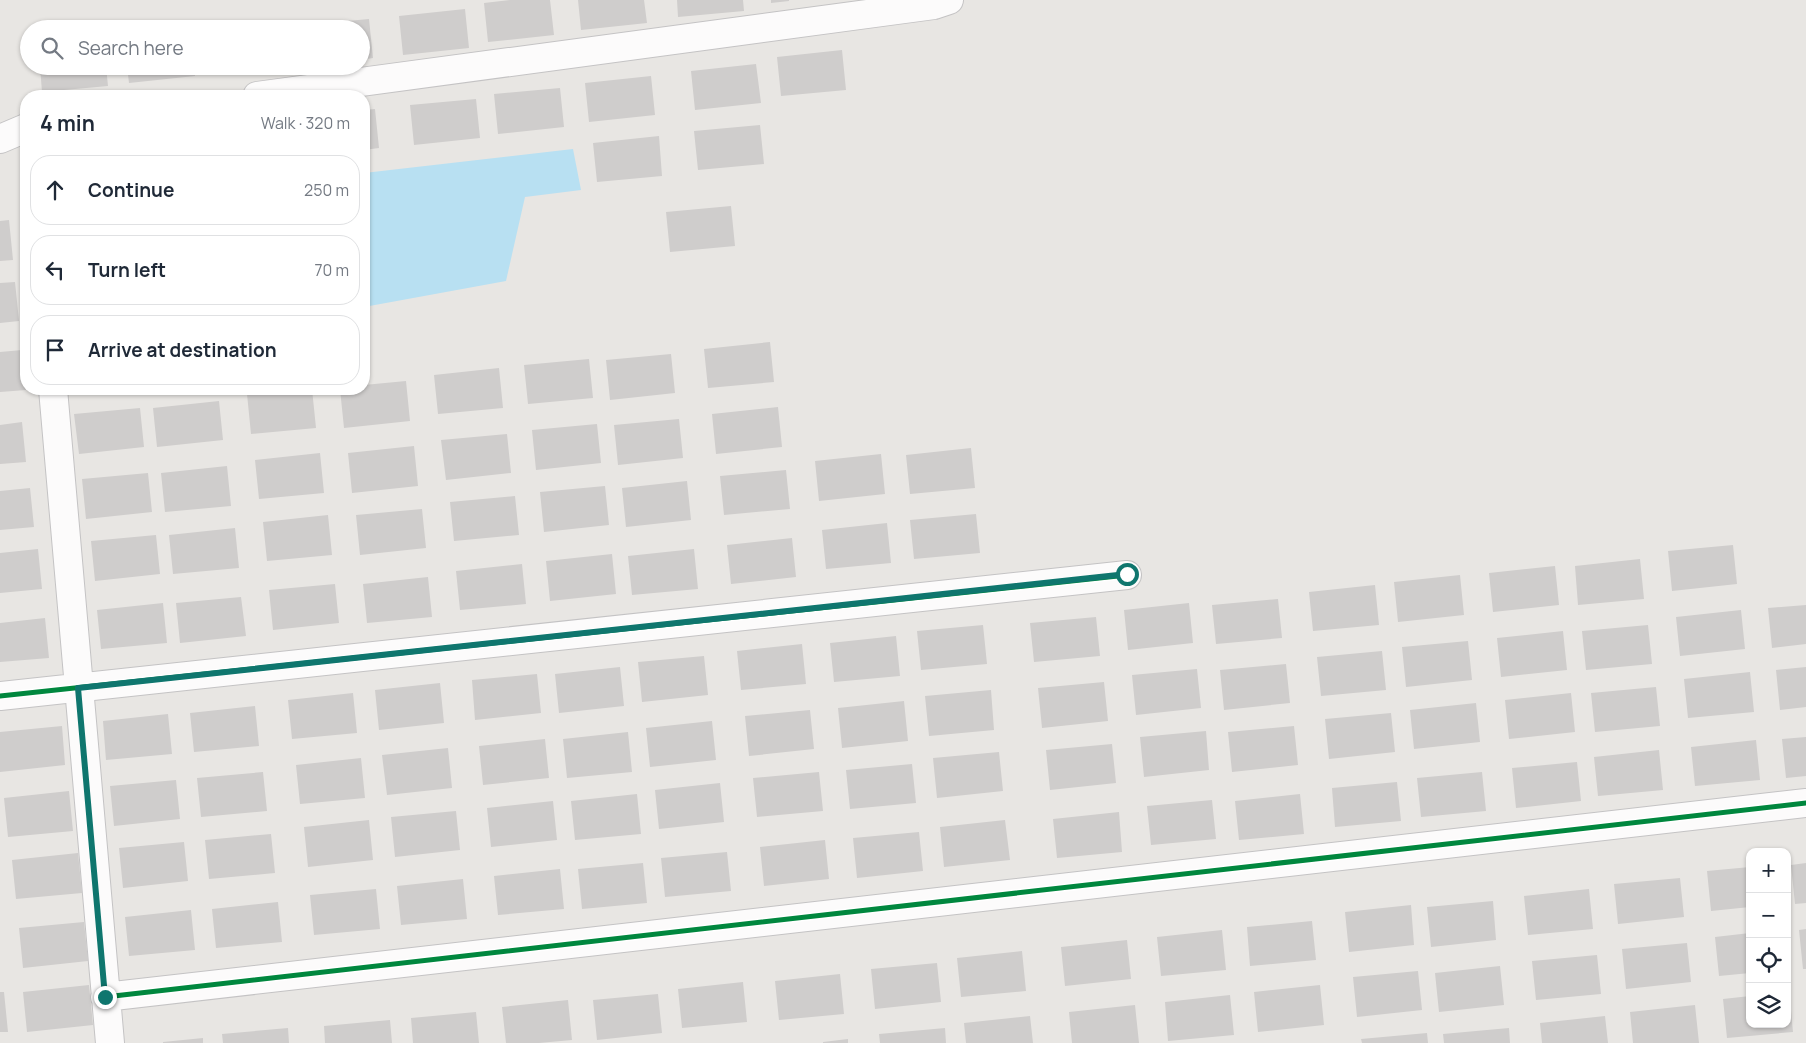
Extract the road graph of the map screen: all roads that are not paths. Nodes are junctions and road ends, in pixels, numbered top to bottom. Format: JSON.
{"nodes":[{"id":1,"x":950,"y":0,"type":"edge"},
{"id":2,"x":302,"y":90,"type":"edge"},
{"id":3,"x":20,"y":131,"type":"edge"},
{"id":4,"x":0,"y":139,"type":"edge"},
{"id":5,"x":54,"y":395,"type":"edge"},
{"id":6,"x":1127,"y":574,"type":"dead end"},
{"id":7,"x":78,"y":688,"type":"junction"},
{"id":8,"x":0,"y":696,"type":"edge"},
{"id":9,"x":1806,"y":803,"type":"edge"},
{"id":10,"x":105,"y":997,"type":"junction"},
{"id":11,"x":110,"y":1043,"type":"edge"}],
"edges":[{"from":1,"to":2,"type":"street"},
{"from":3,"to":4,"type":"street"},
{"from":5,"to":7,"type":"street"},
{"from":6,"to":7,"type":"street"},
{"from":7,"to":8,"type":"street"},
{"from":7,"to":10,"type":"street"},
{"from":9,"to":10,"type":"street"},
{"from":10,"to":11,"type":"street"}]}
